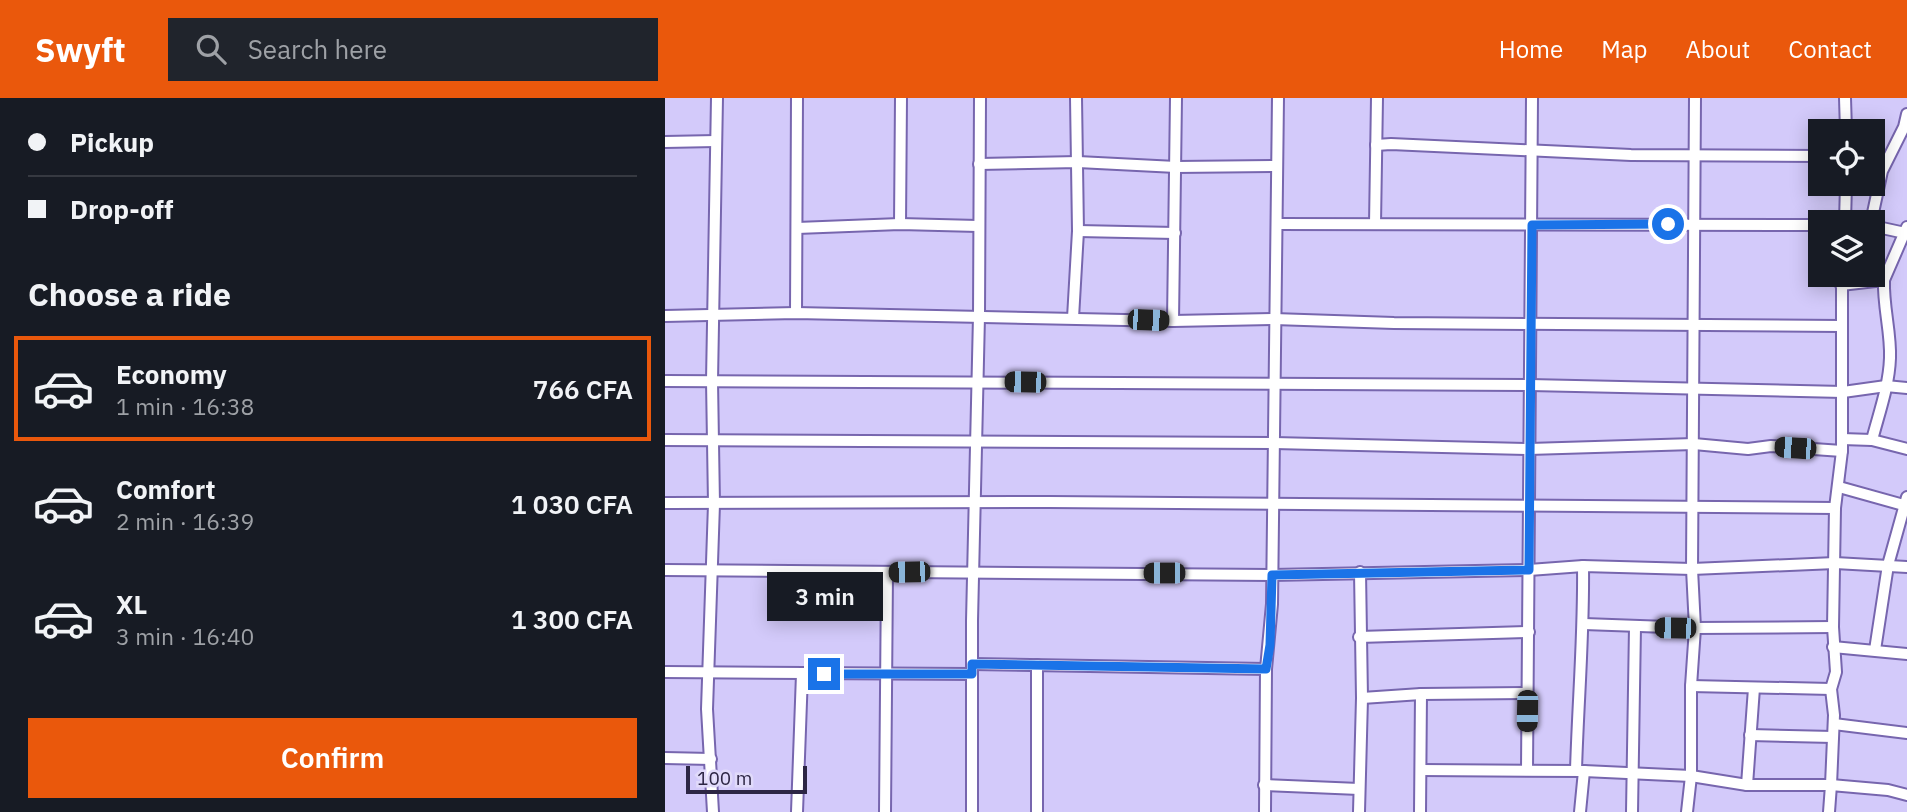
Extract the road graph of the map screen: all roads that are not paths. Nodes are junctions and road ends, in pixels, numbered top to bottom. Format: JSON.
{"nodes":[{"id":1,"x":717,"y":98,"type":"edge"},
{"id":2,"x":797,"y":98,"type":"edge"},
{"id":3,"x":901,"y":98,"type":"edge"},
{"id":4,"x":980,"y":98,"type":"edge"},
{"id":5,"x":1076,"y":98,"type":"edge"},
{"id":6,"x":1176,"y":98,"type":"edge"},
{"id":7,"x":1278,"y":98,"type":"edge"},
{"id":8,"x":1377,"y":98,"type":"edge"},
{"id":9,"x":1532,"y":98,"type":"edge"},
{"id":10,"x":1695,"y":98,"type":"edge"},
{"id":11,"x":1845,"y":98,"type":"edge"},
{"id":12,"x":1907,"y":114,"type":"edge"},
{"id":13,"x":1846,"y":119,"type":"edge"},
{"id":14,"x":716,"y":141,"type":"junction"},
{"id":15,"x":665,"y":142,"type":"edge"},
{"id":16,"x":1376,"y":145,"type":"junction"},
{"id":17,"x":1531,"y":151,"type":"junction"},
{"id":18,"x":1694,"y":155,"type":"junction"},
{"id":19,"x":1808,"y":156,"type":"edge"},
{"id":20,"x":1078,"y":162,"type":"junction"},
{"id":21,"x":979,"y":164,"type":"junction"},
{"id":22,"x":1277,"y":166,"type":"junction"},
{"id":23,"x":1176,"y":167,"type":"junction"},
{"id":24,"x":1875,"y":210,"type":"edge"},
{"id":25,"x":1695,"y":223,"type":"junction"},
{"id":26,"x":900,"y":224,"type":"junction"},
{"id":27,"x":1278,"y":224,"type":"junction"},
{"id":28,"x":1375,"y":224,"type":"junction"},
{"id":29,"x":1532,"y":225,"type":"junction"},
{"id":30,"x":1808,"y":225,"type":"edge"},
{"id":31,"x":978,"y":226,"type":"junction"},
{"id":32,"x":1885,"y":226,"type":"edge"},
{"id":33,"x":797,"y":228,"type":"junction"},
{"id":34,"x":1906,"y":230,"type":"edge"},
{"id":35,"x":1078,"y":231,"type":"junction"},
{"id":36,"x":1175,"y":233,"type":"junction"},
{"id":37,"x":1885,"y":278,"type":"edge"},
{"id":38,"x":1841,"y":287,"type":"edge"},
{"id":39,"x":1884,"y":287,"type":"edge"},
{"id":40,"x":796,"y":313,"type":"junction"},
{"id":41,"x":665,"y":316,"type":"edge"},
{"id":42,"x":714,"y":316,"type":"junction"},
{"id":43,"x":979,"y":316,"type":"junction"},
{"id":44,"x":1073,"y":318,"type":"junction"},
{"id":45,"x":1274,"y":320,"type":"junction"},
{"id":46,"x":1173,"y":321,"type":"junction"},
{"id":47,"x":1531,"y":324,"type":"junction"},
{"id":48,"x":1841,"y":326,"type":"junction"},
{"id":49,"x":1694,"y":327,"type":"junction"},
{"id":50,"x":665,"y":380,"type":"edge"},
{"id":51,"x":712,"y":381,"type":"junction"},
{"id":52,"x":977,"y":381,"type":"junction"},
{"id":53,"x":1275,"y":384,"type":"junction"},
{"id":54,"x":1530,"y":385,"type":"junction"},
{"id":55,"x":1886,"y":386,"type":"junction"},
{"id":56,"x":1907,"y":388,"type":"edge"},
{"id":57,"x":1694,"y":389,"type":"junction"},
{"id":58,"x":1843,"y":392,"type":"junction"},
{"id":59,"x":665,"y":440,"type":"edge"},
{"id":60,"x":712,"y":440,"type":"junction"},
{"id":61,"x":1872,"y":440,"type":"junction"},
{"id":62,"x":976,"y":442,"type":"junction"},
{"id":63,"x":1274,"y":443,"type":"junction"},
{"id":64,"x":1694,"y":444,"type":"junction"},
{"id":65,"x":1842,"y":445,"type":"junction"},
{"id":66,"x":1529,"y":449,"type":"junction"},
{"id":67,"x":1907,"y":449,"type":"edge"},
{"id":68,"x":1839,"y":487,"type":"junction"},
{"id":69,"x":976,"y":502,"type":"junction"},
{"id":70,"x":1906,"y":502,"type":"edge"},
{"id":71,"x":665,"y":503,"type":"edge"},
{"id":72,"x":714,"y":504,"type":"junction"},
{"id":73,"x":1273,"y":504,"type":"junction"},
{"id":74,"x":1528,"y":505,"type":"junction"},
{"id":75,"x":1692,"y":508,"type":"junction"},
{"id":76,"x":1835,"y":508,"type":"junction"},
{"id":77,"x":1894,"y":539,"type":"junction"},
{"id":78,"x":1907,"y":541,"type":"edge"},
{"id":79,"x":1835,"y":563,"type":"junction"},
{"id":80,"x":1888,"y":565,"type":"junction"},
{"id":81,"x":1583,"y":566,"type":"junction"},
{"id":82,"x":1907,"y":567,"type":"edge"},
{"id":83,"x":1692,"y":569,"type":"junction"},
{"id":84,"x":665,"y":570,"type":"edge"},
{"id":85,"x":711,"y":570,"type":"junction"},
{"id":86,"x":1529,"y":570,"type":"junction"},
{"id":87,"x":974,"y":572,"type":"junction"},
{"id":88,"x":1360,"y":572,"type":"junction"},
{"id":89,"x":887,"y":573,"type":"junction"},
{"id":90,"x":1272,"y":575,"type":"junction"},
{"id":91,"x":1584,"y":624,"type":"junction"},
{"id":92,"x":1635,"y":627,"type":"junction"},
{"id":93,"x":1833,"y":627,"type":"junction"},
{"id":94,"x":1695,"y":628,"type":"junction"},
{"id":95,"x":1529,"y":632,"type":"junction"},
{"id":96,"x":1359,"y":637,"type":"junction"},
{"id":97,"x":1833,"y":646,"type":"junction"},
{"id":98,"x":1875,"y":650,"type":"junction"},
{"id":99,"x":1906,"y":652,"type":"edge"},
{"id":100,"x":1037,"y":665,"type":"junction"},
{"id":101,"x":972,"y":669,"type":"junction"},
{"id":102,"x":1266,"y":669,"type":"junction"},
{"id":103,"x":708,"y":671,"type":"junction"},
{"id":104,"x":665,"y":672,"type":"edge"},
{"id":105,"x":802,"y":674,"type":"junction"},
{"id":106,"x":885,"y":675,"type":"junction"},
{"id":107,"x":1691,"y":686,"type":"junction"},
{"id":108,"x":1754,"y":688,"type":"junction"},
{"id":109,"x":1831,"y":689,"type":"junction"},
{"id":110,"x":1421,"y":694,"type":"junction"},
{"id":111,"x":1527,"y":694,"type":"junction"},
{"id":112,"x":1362,"y":698,"type":"junction"},
{"id":113,"x":1834,"y":724,"type":"junction"},
{"id":114,"x":1907,"y":733,"type":"edge"},
{"id":115,"x":1750,"y":735,"type":"junction"},
{"id":116,"x":1833,"y":737,"type":"junction"},
{"id":117,"x":665,"y":758,"type":"edge"},
{"id":118,"x":711,"y":759,"type":"junction"},
{"id":119,"x":1421,"y":770,"type":"junction"},
{"id":120,"x":1527,"y":770,"type":"junction"},
{"id":121,"x":1580,"y":770,"type":"junction"},
{"id":122,"x":1634,"y":773,"type":"junction"},
{"id":123,"x":1691,"y":776,"type":"junction"},
{"id":124,"x":1264,"y":785,"type":"junction"},
{"id":125,"x":1747,"y":785,"type":"junction"},
{"id":126,"x":1831,"y":785,"type":"junction"},
{"id":127,"x":1359,"y":789,"type":"junction"},
{"id":128,"x":1907,"y":795,"type":"edge"},
{"id":129,"x":713,"y":812,"type":"edge"},
{"id":130,"x":797,"y":812,"type":"edge"},
{"id":131,"x":885,"y":812,"type":"edge"},
{"id":132,"x":972,"y":812,"type":"edge"},
{"id":133,"x":1037,"y":812,"type":"edge"},
{"id":134,"x":1265,"y":812,"type":"edge"},
{"id":135,"x":1359,"y":812,"type":"edge"},
{"id":136,"x":1420,"y":812,"type":"edge"},
{"id":137,"x":1580,"y":812,"type":"edge"},
{"id":138,"x":1632,"y":812,"type":"edge"},
{"id":139,"x":1687,"y":812,"type":"edge"},
{"id":140,"x":1829,"y":812,"type":"edge"}],
"edges":[{"from":1,"to":14,"type":"street"},
{"from":2,"to":33,"type":"street"},
{"from":3,"to":26,"type":"street"},
{"from":4,"to":21,"type":"street"},
{"from":5,"to":20,"type":"street"},
{"from":6,"to":23,"type":"street"},
{"from":7,"to":22,"type":"street"},
{"from":8,"to":16,"type":"street"},
{"from":9,"to":17,"type":"street"},
{"from":10,"to":18,"type":"street"},
{"from":11,"to":13,"type":"street"},
{"from":12,"to":24,"type":"street"},
{"from":14,"to":15,"type":"street"},
{"from":14,"to":42,"type":"street"},
{"from":16,"to":17,"type":"street"},
{"from":16,"to":28,"type":"street"},
{"from":17,"to":18,"type":"street"},
{"from":17,"to":29,"type":"street"},
{"from":18,"to":19,"type":"street"},
{"from":18,"to":25,"type":"street"},
{"from":20,"to":21,"type":"street"},
{"from":20,"to":23,"type":"street"},
{"from":20,"to":35,"type":"street"},
{"from":21,"to":31,"type":"street"},
{"from":22,"to":23,"type":"street"},
{"from":22,"to":27,"type":"street"},
{"from":23,"to":36,"type":"street"},
{"from":25,"to":29,"type":"street"},
{"from":25,"to":30,"type":"street"},
{"from":25,"to":49,"type":"street"},
{"from":26,"to":31,"type":"street"},
{"from":26,"to":33,"type":"street"},
{"from":27,"to":28,"type":"street"},
{"from":27,"to":45,"type":"street"},
{"from":28,"to":29,"type":"street"},
{"from":29,"to":47,"type":"street"},
{"from":31,"to":43,"type":"street"},
{"from":32,"to":34,"type":"street"},
{"from":33,"to":40,"type":"street"},
{"from":34,"to":37,"type":"street"},
{"from":35,"to":36,"type":"street"},
{"from":35,"to":44,"type":"street"},
{"from":36,"to":46,"type":"street"},
{"from":38,"to":48,"type":"street"},
{"from":39,"to":55,"type":"street"},
{"from":40,"to":42,"type":"street"},
{"from":40,"to":43,"type":"street"},
{"from":41,"to":42,"type":"street"},
{"from":42,"to":51,"type":"street"},
{"from":43,"to":44,"type":"street"},
{"from":43,"to":52,"type":"street"},
{"from":44,"to":46,"type":"street"},
{"from":45,"to":46,"type":"street"},
{"from":45,"to":47,"type":"street"},
{"from":45,"to":53,"type":"street"},
{"from":47,"to":49,"type":"street"},
{"from":47,"to":54,"type":"street"},
{"from":48,"to":49,"type":"street"},
{"from":48,"to":58,"type":"street"},
{"from":49,"to":57,"type":"street"},
{"from":50,"to":51,"type":"street"},
{"from":51,"to":52,"type":"street"},
{"from":51,"to":60,"type":"street"},
{"from":52,"to":53,"type":"street"},
{"from":52,"to":62,"type":"street"},
{"from":53,"to":54,"type":"street"},
{"from":53,"to":63,"type":"street"},
{"from":54,"to":57,"type":"street"},
{"from":54,"to":66,"type":"street"},
{"from":55,"to":56,"type":"street"},
{"from":55,"to":58,"type":"street"},
{"from":55,"to":61,"type":"street"},
{"from":57,"to":58,"type":"street"},
{"from":57,"to":64,"type":"street"},
{"from":58,"to":65,"type":"street"},
{"from":59,"to":60,"type":"street"},
{"from":60,"to":62,"type":"street"},
{"from":60,"to":72,"type":"street"},
{"from":61,"to":65,"type":"street"},
{"from":61,"to":67,"type":"street"},
{"from":62,"to":63,"type":"street"},
{"from":62,"to":69,"type":"street"},
{"from":63,"to":66,"type":"street"},
{"from":63,"to":73,"type":"street"},
{"from":64,"to":65,"type":"street"},
{"from":64,"to":66,"type":"street"},
{"from":64,"to":75,"type":"street"},
{"from":65,"to":68,"type":"street"},
{"from":66,"to":74,"type":"street"},
{"from":68,"to":70,"type":"street"},
{"from":68,"to":76,"type":"street"},
{"from":69,"to":72,"type":"street"},
{"from":69,"to":73,"type":"street"},
{"from":69,"to":87,"type":"street"},
{"from":70,"to":77,"type":"street"},
{"from":71,"to":72,"type":"street"},
{"from":72,"to":85,"type":"street"},
{"from":73,"to":74,"type":"street"},
{"from":73,"to":90,"type":"street"},
{"from":74,"to":75,"type":"street"},
{"from":74,"to":86,"type":"street"},
{"from":75,"to":76,"type":"street"},
{"from":75,"to":83,"type":"street"},
{"from":76,"to":79,"type":"street"},
{"from":77,"to":78,"type":"street"},
{"from":77,"to":80,"type":"street"},
{"from":79,"to":80,"type":"street"},
{"from":79,"to":83,"type":"street"},
{"from":79,"to":93,"type":"street"},
{"from":80,"to":82,"type":"street"},
{"from":80,"to":98,"type":"street"},
{"from":81,"to":83,"type":"street"},
{"from":81,"to":86,"type":"street"},
{"from":81,"to":91,"type":"street"},
{"from":83,"to":94,"type":"street"},
{"from":84,"to":85,"type":"street"},
{"from":85,"to":89,"type":"street"},
{"from":85,"to":103,"type":"street"},
{"from":86,"to":88,"type":"street"},
{"from":86,"to":95,"type":"street"},
{"from":87,"to":89,"type":"street"},
{"from":87,"to":90,"type":"street"},
{"from":87,"to":101,"type":"street"},
{"from":88,"to":90,"type":"street"},
{"from":88,"to":96,"type":"street"},
{"from":89,"to":106,"type":"street"},
{"from":90,"to":102,"type":"street"},
{"from":91,"to":92,"type":"street"},
{"from":91,"to":121,"type":"street"},
{"from":92,"to":94,"type":"street"},
{"from":92,"to":122,"type":"street"},
{"from":93,"to":94,"type":"street"},
{"from":93,"to":97,"type":"street"},
{"from":94,"to":107,"type":"street"},
{"from":95,"to":96,"type":"street"},
{"from":95,"to":111,"type":"street"},
{"from":96,"to":112,"type":"street"},
{"from":97,"to":98,"type":"street"},
{"from":97,"to":109,"type":"street"},
{"from":98,"to":99,"type":"street"},
{"from":100,"to":101,"type":"street"},
{"from":100,"to":102,"type":"street"},
{"from":100,"to":133,"type":"street"},
{"from":101,"to":106,"type":"street"},
{"from":101,"to":132,"type":"street"},
{"from":102,"to":124,"type":"street"},
{"from":103,"to":104,"type":"street"},
{"from":103,"to":105,"type":"street"},
{"from":103,"to":118,"type":"street"},
{"from":105,"to":106,"type":"street"},
{"from":105,"to":130,"type":"street"},
{"from":106,"to":131,"type":"street"},
{"from":107,"to":108,"type":"street"},
{"from":107,"to":123,"type":"street"},
{"from":108,"to":109,"type":"street"},
{"from":108,"to":115,"type":"street"},
{"from":109,"to":113,"type":"street"},
{"from":110,"to":111,"type":"street"},
{"from":110,"to":112,"type":"street"},
{"from":110,"to":119,"type":"street"},
{"from":111,"to":120,"type":"street"},
{"from":112,"to":127,"type":"street"},
{"from":113,"to":114,"type":"street"},
{"from":113,"to":116,"type":"street"},
{"from":115,"to":116,"type":"street"},
{"from":115,"to":125,"type":"street"},
{"from":116,"to":126,"type":"street"},
{"from":117,"to":118,"type":"street"},
{"from":118,"to":129,"type":"street"},
{"from":119,"to":120,"type":"street"},
{"from":119,"to":136,"type":"street"},
{"from":120,"to":121,"type":"street"},
{"from":121,"to":122,"type":"street"},
{"from":121,"to":137,"type":"street"},
{"from":122,"to":123,"type":"street"},
{"from":122,"to":138,"type":"street"},
{"from":123,"to":125,"type":"street"},
{"from":123,"to":139,"type":"street"},
{"from":124,"to":127,"type":"street"},
{"from":124,"to":134,"type":"street"},
{"from":125,"to":126,"type":"street"},
{"from":126,"to":128,"type":"street"},
{"from":126,"to":140,"type":"street"},
{"from":127,"to":135,"type":"street"}]}
